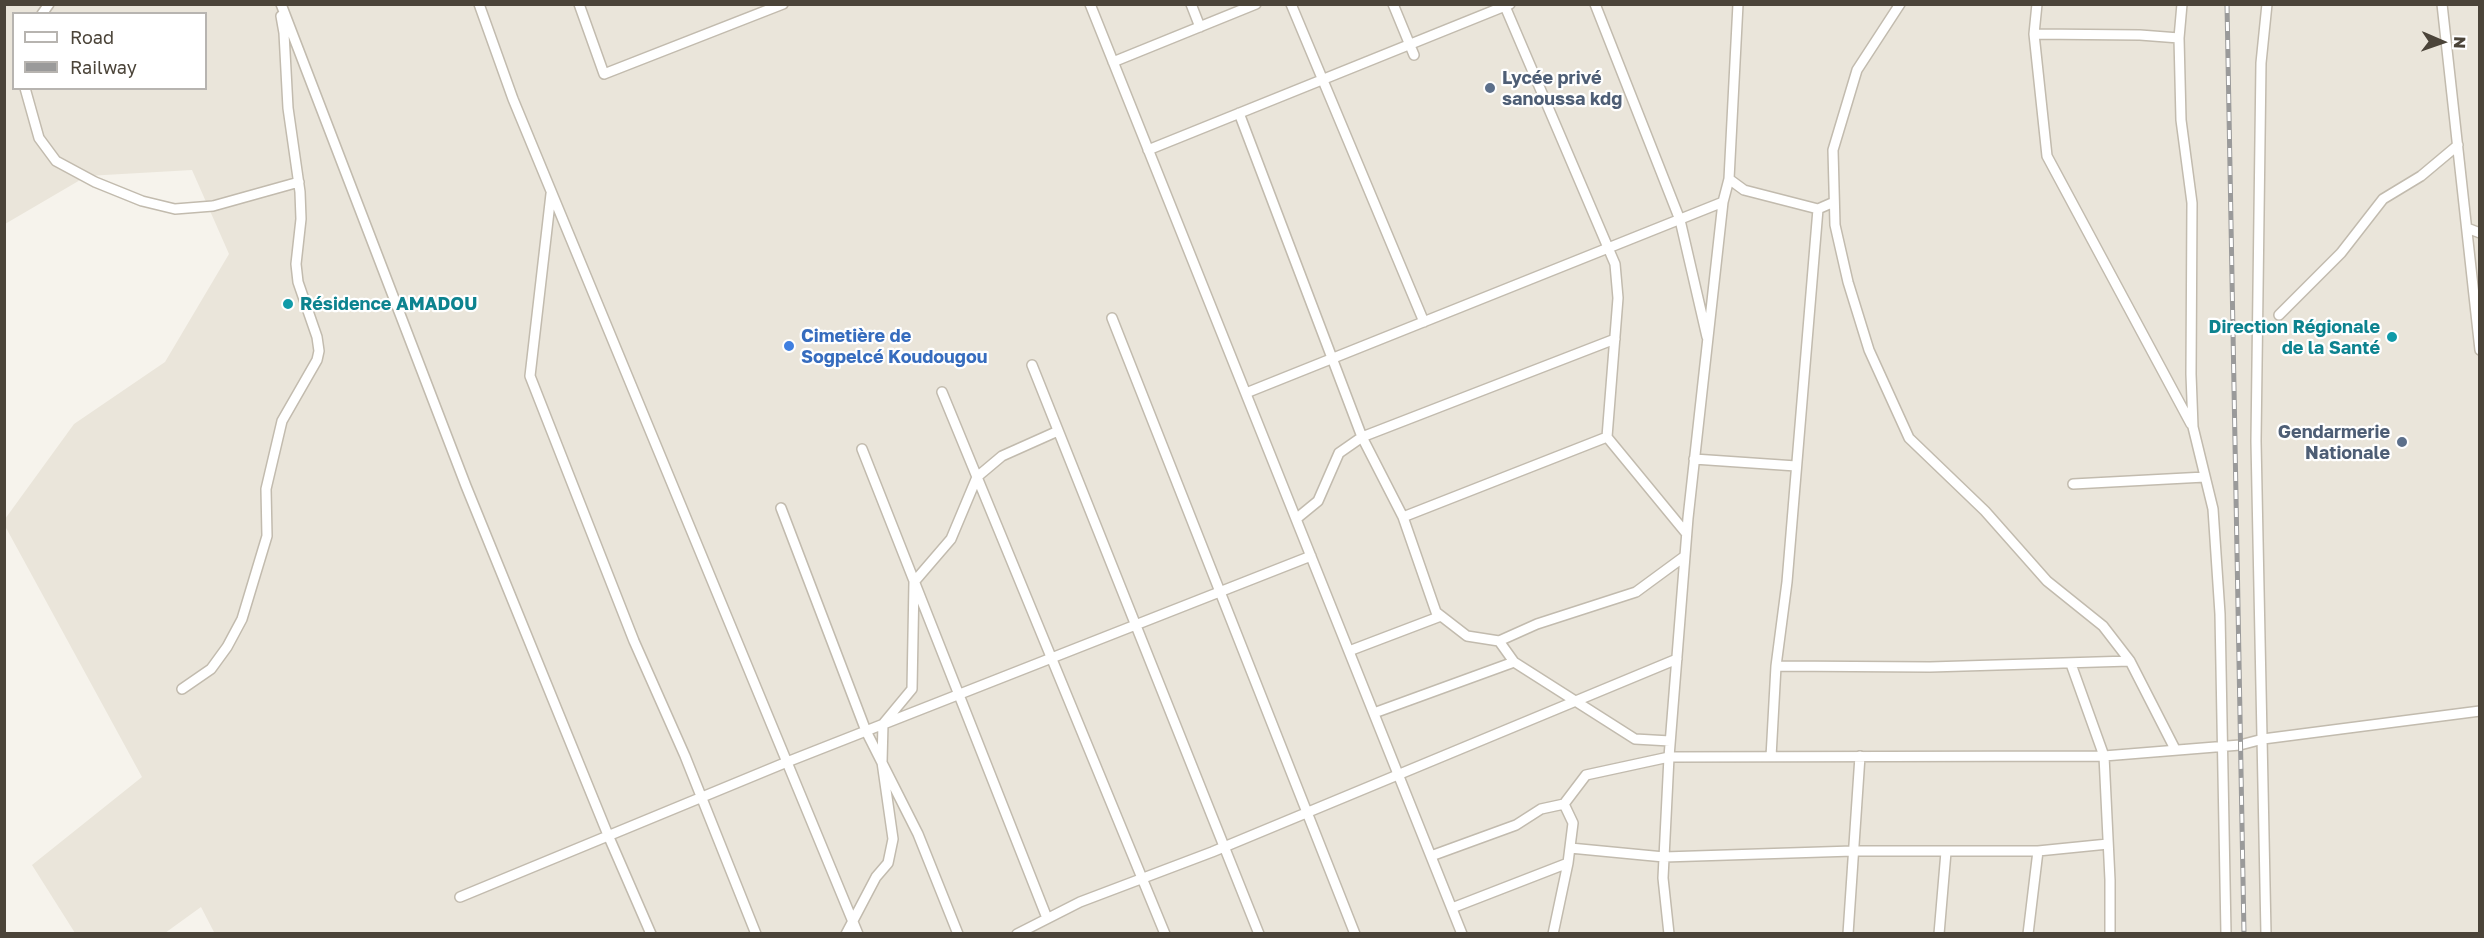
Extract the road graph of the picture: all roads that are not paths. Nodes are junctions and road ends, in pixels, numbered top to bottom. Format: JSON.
{"nodes":[{"id":1,"x":280,"y":4,"type":"edge"},
{"id":2,"x":479,"y":4,"type":"edge"},
{"id":3,"x":579,"y":4,"type":"edge"},
{"id":4,"x":783,"y":4,"type":"edge"},
{"id":5,"x":1090,"y":4,"type":"edge"},
{"id":6,"x":1191,"y":4,"type":"edge"},
{"id":7,"x":1256,"y":4,"type":"edge"},
{"id":8,"x":1291,"y":4,"type":"edge"},
{"id":9,"x":1393,"y":4,"type":"edge"},
{"id":10,"x":1595,"y":4,"type":"edge"},
{"id":11,"x":1738,"y":4,"type":"edge"},
{"id":12,"x":1900,"y":4,"type":"edge"},
{"id":13,"x":2037,"y":4,"type":"edge"},
{"id":14,"x":2182,"y":4,"type":"edge"},
{"id":15,"x":2267,"y":4,"type":"edge"},
{"id":16,"x":2442,"y":4,"type":"edge"},
{"id":17,"x":1506,"y":5,"type":"edge"},
{"id":18,"x":1200,"y":27,"type":"junction"},
{"id":19,"x":2034,"y":34,"type":"junction"},
{"id":20,"x":2180,"y":38,"type":"junction"},
{"id":21,"x":1409,"y":44,"type":"junction"},
{"id":22,"x":1414,"y":55,"type":"dead end"},
{"id":23,"x":1113,"y":62,"type":"junction"},
{"id":24,"x":1323,"y":79,"type":"junction"},
{"id":25,"x":26,"y":90,"type":"edge"},
{"id":26,"x":1239,"y":113,"type":"junction"},
{"id":27,"x":2458,"y":145,"type":"junction"},
{"id":28,"x":1148,"y":150,"type":"junction"},
{"id":29,"x":1729,"y":179,"type":"junction"},
{"id":30,"x":299,"y":182,"type":"junction"},
{"id":31,"x":551,"y":191,"type":"junction"},
{"id":32,"x":1723,"y":202,"type":"junction"},
{"id":33,"x":1834,"y":202,"type":"junction"},
{"id":34,"x":1818,"y":209,"type":"junction"},
{"id":35,"x":1680,"y":220,"type":"junction"},
{"id":36,"x":2467,"y":228,"type":"junction"},
{"id":37,"x":2480,"y":233,"type":"edge"},
{"id":38,"x":1609,"y":248,"type":"junction"},
{"id":39,"x":2279,"y":315,"type":"dead end"},
{"id":40,"x":1112,"y":318,"type":"dead end"},
{"id":41,"x":1424,"y":322,"type":"junction"},
{"id":42,"x":1615,"y":339,"type":"junction"},
{"id":43,"x":1709,"y":344,"type":"junction"},
{"id":44,"x":2480,"y":350,"type":"edge"},
{"id":45,"x":1333,"y":358,"type":"junction"},
{"id":46,"x":1032,"y":365,"type":"dead end"},
{"id":47,"x":942,"y":392,"type":"dead end"},
{"id":48,"x":1246,"y":393,"type":"junction"},
{"id":49,"x":2193,"y":427,"type":"junction"},
{"id":50,"x":1058,"y":431,"type":"junction"},
{"id":51,"x":1362,"y":437,"type":"junction"},
{"id":52,"x":1608,"y":437,"type":"junction"},
{"id":53,"x":862,"y":449,"type":"dead end"},
{"id":54,"x":1694,"y":459,"type":"junction"},
{"id":55,"x":1796,"y":466,"type":"junction"},
{"id":56,"x":977,"y":477,"type":"junction"},
{"id":57,"x":2205,"y":477,"type":"junction"},
{"id":58,"x":2073,"y":484,"type":"dead end"},
{"id":59,"x":781,"y":508,"type":"dead end"},
{"id":60,"x":1403,"y":517,"type":"junction"},
{"id":61,"x":1296,"y":519,"type":"junction"},
{"id":62,"x":1686,"y":533,"type":"junction"},
{"id":63,"x":1311,"y":556,"type":"junction"},
{"id":64,"x":1685,"y":556,"type":"junction"},
{"id":65,"x":914,"y":582,"type":"junction"},
{"id":66,"x":1221,"y":592,"type":"junction"},
{"id":67,"x":1441,"y":616,"type":"junction"},
{"id":68,"x":1136,"y":624,"type":"junction"},
{"id":69,"x":1499,"y":641,"type":"junction"},
{"id":70,"x":1349,"y":651,"type":"junction"},
{"id":71,"x":1052,"y":657,"type":"junction"},
{"id":72,"x":1677,"y":659,"type":"junction"},
{"id":73,"x":2130,"y":661,"type":"junction"},
{"id":74,"x":1514,"y":662,"type":"junction"},
{"id":75,"x":2071,"y":664,"type":"junction"},
{"id":76,"x":1776,"y":666,"type":"junction"},
{"id":77,"x":182,"y":689,"type":"dead end"},
{"id":78,"x":958,"y":694,"type":"junction"},
{"id":79,"x":1575,"y":701,"type":"junction"},
{"id":80,"x":2480,"y":711,"type":"edge"},
{"id":81,"x":1374,"y":713,"type":"junction"},
{"id":82,"x":883,"y":724,"type":"junction"},
{"id":83,"x":866,"y":731,"type":"junction"},
{"id":84,"x":2262,"y":739,"type":"junction"},
{"id":85,"x":1670,"y":741,"type":"junction"},
{"id":86,"x":2222,"y":746,"type":"junction"},
{"id":87,"x":2175,"y":749,"type":"junction"},
{"id":88,"x":1860,"y":756,"type":"junction"},
{"id":89,"x":2104,"y":756,"type":"junction"},
{"id":90,"x":1669,"y":757,"type":"junction"},
{"id":91,"x":1771,"y":757,"type":"junction"},
{"id":92,"x":787,"y":762,"type":"junction"},
{"id":93,"x":882,"y":762,"type":"junction"},
{"id":94,"x":1398,"y":773,"type":"junction"},
{"id":95,"x":701,"y":797,"type":"junction"},
{"id":96,"x":1564,"y":804,"type":"junction"},
{"id":97,"x":1308,"y":811,"type":"junction"},
{"id":98,"x":608,"y":835,"type":"junction"},
{"id":99,"x":2108,"y":844,"type":"junction"},
{"id":100,"x":1224,"y":846,"type":"junction"},
{"id":101,"x":1570,"y":848,"type":"junction"},
{"id":102,"x":2038,"y":851,"type":"junction"},
{"id":103,"x":1853,"y":852,"type":"junction"},
{"id":104,"x":1946,"y":852,"type":"junction"},
{"id":105,"x":1431,"y":856,"type":"junction"},
{"id":106,"x":1664,"y":857,"type":"junction"},
{"id":107,"x":1568,"y":863,"type":"junction"},
{"id":108,"x":1143,"y":878,"type":"junction"},
{"id":109,"x":460,"y":897,"type":"dead end"},
{"id":110,"x":1452,"y":908,"type":"junction"},
{"id":111,"x":1047,"y":918,"type":"junction"},
{"id":112,"x":852,"y":921,"type":"junction"},
{"id":113,"x":651,"y":933,"type":"edge"},
{"id":114,"x":756,"y":933,"type":"edge"},
{"id":115,"x":846,"y":933,"type":"edge"},
{"id":116,"x":858,"y":933,"type":"edge"},
{"id":117,"x":958,"y":933,"type":"edge"},
{"id":118,"x":1017,"y":933,"type":"edge"},
{"id":119,"x":1165,"y":933,"type":"edge"},
{"id":120,"x":1257,"y":933,"type":"edge"},
{"id":121,"x":1355,"y":933,"type":"edge"},
{"id":122,"x":1459,"y":933,"type":"edge"},
{"id":123,"x":1553,"y":933,"type":"edge"},
{"id":124,"x":1669,"y":933,"type":"edge"},
{"id":125,"x":1848,"y":933,"type":"edge"},
{"id":126,"x":1939,"y":933,"type":"edge"},
{"id":127,"x":2028,"y":933,"type":"edge"},
{"id":128,"x":2110,"y":933,"type":"edge"},
{"id":129,"x":2226,"y":933,"type":"edge"},
{"id":130,"x":2266,"y":933,"type":"edge"}],
"edges":[{"from":1,"to":30,"type":"street"},
{"from":1,"to":98,"type":"street"},
{"from":2,"to":31,"type":"street"},
{"from":3,"to":4,"type":"street"},
{"from":5,"to":23,"type":"street"},
{"from":6,"to":18,"type":"street"},
{"from":7,"to":18,"type":"street"},
{"from":8,"to":24,"type":"street"},
{"from":9,"to":21,"type":"street"},
{"from":10,"to":35,"type":"street"},
{"from":11,"to":29,"type":"street"},
{"from":12,"to":33,"type":"street"},
{"from":13,"to":19,"type":"street"},
{"from":14,"to":20,"type":"street"},
{"from":15,"to":84,"type":"street"},
{"from":16,"to":27,"type":"street"},
{"from":17,"to":21,"type":"street"},
{"from":17,"to":38,"type":"street"},
{"from":18,"to":23,"type":"street"},
{"from":19,"to":20,"type":"street"},
{"from":19,"to":49,"type":"street"},
{"from":20,"to":49,"type":"street"},
{"from":21,"to":22,"type":"street"},
{"from":21,"to":24,"type":"street"},
{"from":23,"to":28,"type":"street"},
{"from":24,"to":26,"type":"street"},
{"from":24,"to":41,"type":"street"},
{"from":25,"to":30,"type":"street"},
{"from":26,"to":28,"type":"street"},
{"from":26,"to":45,"type":"street"},
{"from":27,"to":36,"type":"street"},
{"from":27,"to":39,"type":"street"},
{"from":28,"to":48,"type":"street"},
{"from":29,"to":32,"type":"street"},
{"from":29,"to":34,"type":"street"},
{"from":30,"to":77,"type":"street"},
{"from":31,"to":92,"type":"street"},
{"from":31,"to":95,"type":"street"},
{"from":32,"to":35,"type":"street"},
{"from":32,"to":43,"type":"street"},
{"from":33,"to":34,"type":"street"},
{"from":33,"to":73,"type":"street"},
{"from":34,"to":55,"type":"street"},
{"from":35,"to":38,"type":"street"},
{"from":35,"to":43,"type":"street"},
{"from":36,"to":37,"type":"street"},
{"from":36,"to":44,"type":"street"},
{"from":38,"to":41,"type":"street"},
{"from":38,"to":42,"type":"street"},
{"from":40,"to":66,"type":"street"},
{"from":41,"to":45,"type":"street"},
{"from":42,"to":51,"type":"street"},
{"from":42,"to":52,"type":"street"},
{"from":43,"to":54,"type":"street"},
{"from":45,"to":48,"type":"street"},
{"from":45,"to":51,"type":"street"},
{"from":46,"to":50,"type":"street"},
{"from":47,"to":56,"type":"street"},
{"from":48,"to":61,"type":"street"},
{"from":49,"to":57,"type":"street"},
{"from":50,"to":56,"type":"street"},
{"from":50,"to":68,"type":"street"},
{"from":51,"to":60,"type":"street"},
{"from":51,"to":61,"type":"street"},
{"from":52,"to":60,"type":"street"},
{"from":52,"to":62,"type":"street"},
{"from":53,"to":65,"type":"street"},
{"from":54,"to":55,"type":"street"},
{"from":54,"to":62,"type":"street"},
{"from":55,"to":76,"type":"street"},
{"from":56,"to":65,"type":"street"},
{"from":56,"to":71,"type":"street"},
{"from":57,"to":58,"type":"street"},
{"from":57,"to":86,"type":"street"},
{"from":59,"to":83,"type":"street"},
{"from":60,"to":67,"type":"street"},
{"from":61,"to":63,"type":"street"},
{"from":62,"to":64,"type":"street"},
{"from":63,"to":66,"type":"street"},
{"from":63,"to":70,"type":"street"},
{"from":64,"to":69,"type":"street"},
{"from":64,"to":72,"type":"street"},
{"from":65,"to":78,"type":"street"},
{"from":65,"to":82,"type":"street"},
{"from":66,"to":68,"type":"street"},
{"from":66,"to":97,"type":"street"},
{"from":67,"to":69,"type":"street"},
{"from":67,"to":70,"type":"street"},
{"from":68,"to":71,"type":"street"},
{"from":68,"to":100,"type":"street"},
{"from":69,"to":74,"type":"street"},
{"from":70,"to":81,"type":"street"},
{"from":71,"to":78,"type":"street"},
{"from":71,"to":108,"type":"street"},
{"from":72,"to":79,"type":"street"},
{"from":72,"to":85,"type":"street"},
{"from":73,"to":75,"type":"street"},
{"from":73,"to":87,"type":"street"},
{"from":74,"to":79,"type":"street"},
{"from":74,"to":81,"type":"street"},
{"from":75,"to":76,"type":"street"},
{"from":75,"to":89,"type":"street"},
{"from":76,"to":91,"type":"street"},
{"from":78,"to":82,"type":"street"},
{"from":78,"to":111,"type":"street"},
{"from":79,"to":85,"type":"street"},
{"from":79,"to":94,"type":"street"},
{"from":80,"to":84,"type":"street"},
{"from":81,"to":94,"type":"street"},
{"from":82,"to":83,"type":"street"},
{"from":82,"to":93,"type":"street"},
{"from":83,"to":92,"type":"street"},
{"from":83,"to":93,"type":"street"},
{"from":84,"to":86,"type":"street"},
{"from":84,"to":130,"type":"street"},
{"from":85,"to":90,"type":"street"},
{"from":86,"to":87,"type":"street"},
{"from":86,"to":129,"type":"street"},
{"from":87,"to":89,"type":"street"},
{"from":88,"to":89,"type":"street"},
{"from":88,"to":91,"type":"street"},
{"from":88,"to":103,"type":"street"},
{"from":89,"to":99,"type":"street"},
{"from":90,"to":91,"type":"street"},
{"from":90,"to":96,"type":"street"},
{"from":90,"to":106,"type":"street"},
{"from":92,"to":95,"type":"street"},
{"from":92,"to":112,"type":"street"},
{"from":93,"to":112,"type":"street"},
{"from":93,"to":117,"type":"street"},
{"from":94,"to":97,"type":"street"},
{"from":94,"to":105,"type":"street"},
{"from":95,"to":98,"type":"street"},
{"from":95,"to":114,"type":"street"},
{"from":96,"to":101,"type":"street"},
{"from":96,"to":105,"type":"street"},
{"from":97,"to":100,"type":"street"},
{"from":97,"to":121,"type":"street"},
{"from":98,"to":109,"type":"street"},
{"from":98,"to":113,"type":"street"},
{"from":99,"to":102,"type":"street"},
{"from":99,"to":128,"type":"street"},
{"from":100,"to":108,"type":"street"},
{"from":100,"to":120,"type":"street"},
{"from":101,"to":106,"type":"street"},
{"from":101,"to":107,"type":"street"},
{"from":102,"to":104,"type":"street"},
{"from":102,"to":127,"type":"street"},
{"from":103,"to":104,"type":"street"},
{"from":103,"to":106,"type":"street"},
{"from":103,"to":125,"type":"street"},
{"from":104,"to":126,"type":"street"},
{"from":105,"to":110,"type":"street"},
{"from":106,"to":124,"type":"street"},
{"from":107,"to":110,"type":"street"},
{"from":107,"to":123,"type":"street"},
{"from":108,"to":111,"type":"street"},
{"from":108,"to":119,"type":"street"},
{"from":110,"to":122,"type":"street"},
{"from":111,"to":118,"type":"street"},
{"from":112,"to":115,"type":"street"},
{"from":112,"to":116,"type":"street"}]}
